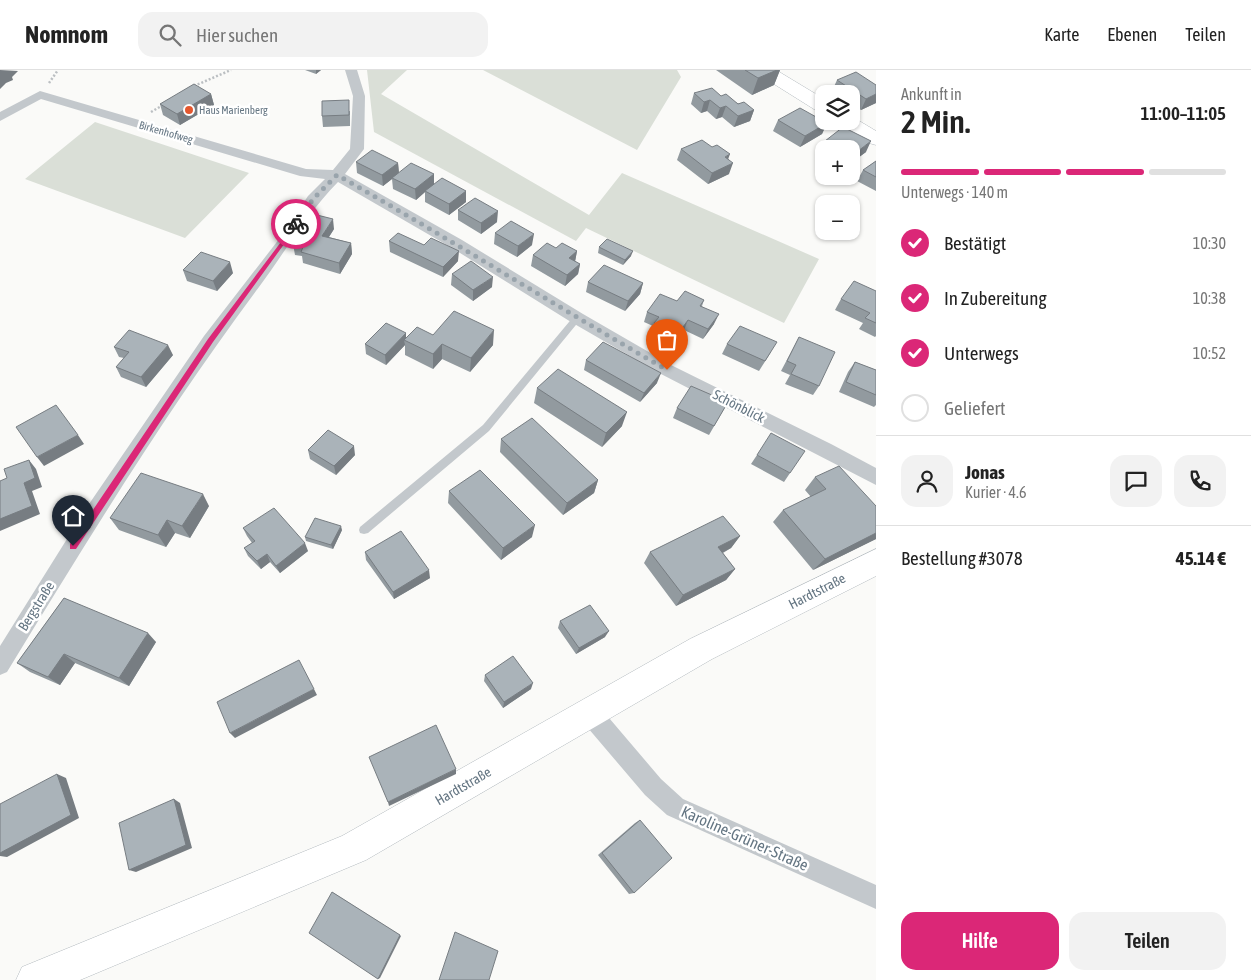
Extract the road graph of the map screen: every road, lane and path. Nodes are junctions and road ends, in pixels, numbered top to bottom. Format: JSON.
{"nodes":[{"id":1,"x":231,"y":70,"type":"edge"},
{"id":2,"x":351,"y":70,"type":"edge"},
{"id":3,"x":764,"y":70,"type":"edge"},
{"id":4,"x":192,"y":87,"type":"edge"},
{"id":5,"x":815,"y":101,"type":"edge"},
{"id":6,"x":167,"y":102,"type":"edge"},
{"id":7,"x":0,"y":117,"type":"edge"},
{"id":8,"x":134,"y":123,"type":"junction"},
{"id":9,"x":860,"y":129,"type":"edge"},
{"id":10,"x":876,"y":139,"type":"edge"},
{"id":11,"x":337,"y":175,"type":"junction"},
{"id":12,"x":576,"y":318,"type":"junction"},
{"id":13,"x":876,"y":478,"type":"edge"},
{"id":14,"x":364,"y":530,"type":"dead end"},
{"id":15,"x":876,"y":562,"type":"edge"},
{"id":16,"x":0,"y":665,"type":"edge"},
{"id":17,"x":590,"y":713,"type":"junction"},
{"id":18,"x":876,"y":897,"type":"edge"},
{"id":19,"x":35,"y":980,"type":"edge"}],
"edges":[{"from":1,"to":4,"type":"path"},
{"from":2,"to":11,"type":"street","name":"Bergstraße"},
{"from":3,"to":5,"type":"main road"},
{"from":6,"to":8,"type":"path"},
{"from":7,"to":8,"type":"street","name":"Birkenhofweg"},
{"from":8,"to":11,"type":"street","name":"Birkenhofweg"},
{"from":9,"to":10,"type":"main road"},
{"from":11,"to":12,"type":"street","name":"Schönblick"},
{"from":11,"to":16,"type":"street","name":"Bergstraße"},
{"from":12,"to":13,"type":"street","name":"Schönblick"},
{"from":12,"to":14,"type":"lane"},
{"from":15,"to":17,"type":"main road","name":"Hardtstraße"},
{"from":17,"to":18,"type":"street","name":"Karoline-Grüner-Straße"},
{"from":17,"to":19,"type":"main road","name":"Hardtstraße"}]}
